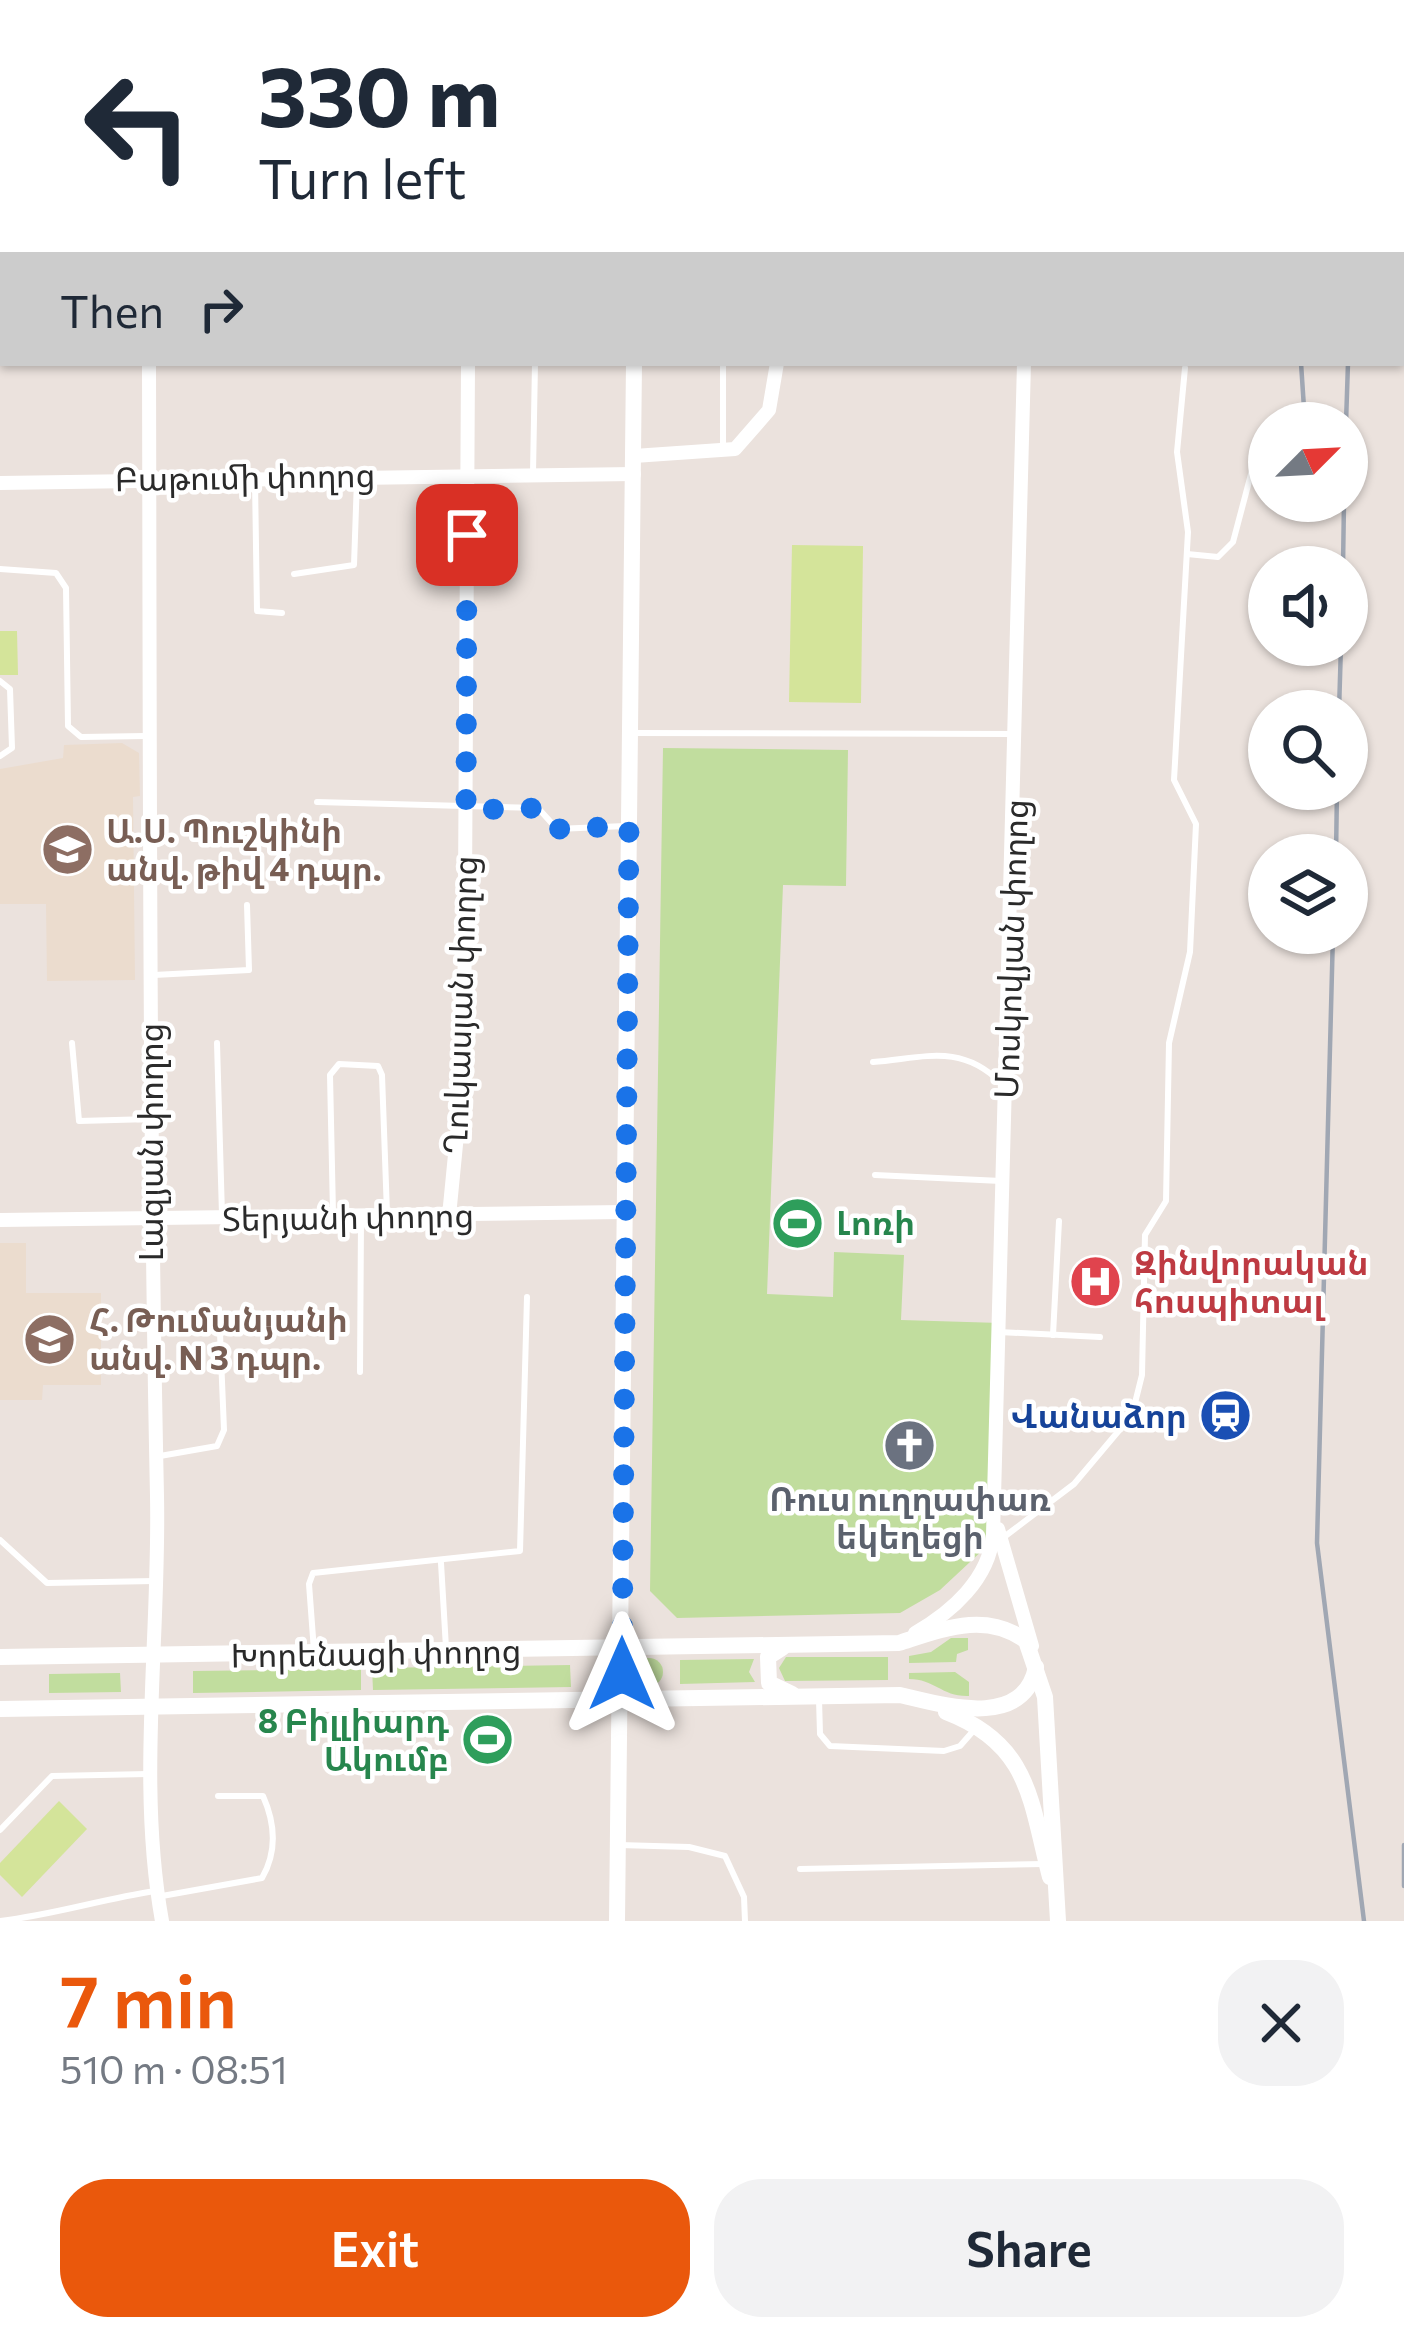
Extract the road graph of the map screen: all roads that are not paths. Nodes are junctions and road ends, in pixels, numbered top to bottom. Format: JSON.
{"nodes":[{"id":1,"x":149,"y":366,"type":"edge"},
{"id":2,"x":469,"y":366,"type":"edge"},
{"id":3,"x":535,"y":366,"type":"edge"},
{"id":4,"x":634,"y":366,"type":"edge"},
{"id":5,"x":723,"y":366,"type":"edge"},
{"id":6,"x":776,"y":366,"type":"edge"},
{"id":7,"x":1024,"y":366,"type":"edge"},
{"id":8,"x":1185,"y":368,"type":"dead end"},
{"id":9,"x":723,"y":452,"type":"junction"},
{"id":10,"x":634,"y":465,"type":"junction"},
{"id":11,"x":532,"y":473,"type":"junction"},
{"id":12,"x":468,"y":474,"type":"junction"},
{"id":13,"x":357,"y":475,"type":"junction"},
{"id":14,"x":256,"y":477,"type":"junction"},
{"id":15,"x":149,"y":479,"type":"junction"},
{"id":16,"x":0,"y":483,"type":"edge"},
{"id":17,"x":1248,"y":485,"type":"edge"},
{"id":18,"x":1187,"y":554,"type":"junction"},
{"id":19,"x":0,"y":569,"type":"edge"},
{"id":20,"x":294,"y":574,"type":"dead end"},
{"id":21,"x":282,"y":613,"type":"dead end"},
{"id":22,"x":0,"y":680,"type":"edge"},
{"id":23,"x":630,"y":733,"type":"junction"},
{"id":24,"x":1017,"y":734,"type":"junction"},
{"id":25,"x":150,"y":736,"type":"junction"},
{"id":26,"x":0,"y":756,"type":"edge"},
{"id":27,"x":317,"y":802,"type":"dead end"},
{"id":28,"x":466,"y":810,"type":"junction"},
{"id":29,"x":629,"y":826,"type":"junction"},
{"id":30,"x":247,"y":905,"type":"dead end"},
{"id":31,"x":151,"y":975,"type":"junction"},
{"id":32,"x":72,"y":1043,"type":"dead end"},
{"id":33,"x":217,"y":1043,"type":"dead end"},
{"id":34,"x":873,"y":1062,"type":"dead end"},
{"id":35,"x":1007,"y":1089,"type":"junction"},
{"id":36,"x":151,"y":1119,"type":"junction"},
{"id":37,"x":875,"y":1175,"type":"dead end"},
{"id":38,"x":1004,"y":1181,"type":"junction"},
{"id":39,"x":624,"y":1212,"type":"junction"},
{"id":40,"x":388,"y":1216,"type":"junction"},
{"id":41,"x":449,"y":1216,"type":"junction"},
{"id":42,"x":333,"y":1217,"type":"junction"},
{"id":43,"x":361,"y":1217,"type":"junction"},
{"id":44,"x":223,"y":1218,"type":"junction"},
{"id":45,"x":151,"y":1219,"type":"junction"},
{"id":46,"x":0,"y":1220,"type":"edge"},
{"id":47,"x":1059,"y":1220,"type":"dead end"},
{"id":48,"x":527,"y":1297,"type":"dead end"},
{"id":49,"x":219,"y":1309,"type":"dead end"},
{"id":50,"x":1000,"y":1332,"type":"junction"},
{"id":51,"x":1052,"y":1335,"type":"junction"},
{"id":52,"x":1100,"y":1337,"type":"dead end"},
{"id":53,"x":360,"y":1372,"type":"dead end"},
{"id":54,"x":156,"y":1456,"type":"junction"},
{"id":55,"x":997,"y":1537,"type":"junction"},
{"id":56,"x":0,"y":1540,"type":"edge"},
{"id":57,"x":440,"y":1563,"type":"junction"},
{"id":58,"x":158,"y":1580,"type":"junction"},
{"id":59,"x":899,"y":1642,"type":"junction"},
{"id":60,"x":800,"y":1645,"type":"junction"},
{"id":61,"x":622,"y":1648,"type":"junction"},
{"id":62,"x":446,"y":1652,"type":"junction"},
{"id":63,"x":314,"y":1655,"type":"junction"},
{"id":64,"x":0,"y":1658,"type":"edge"},
{"id":65,"x":156,"y":1658,"type":"junction"},
{"id":66,"x":1035,"y":1659,"type":"junction"},
{"id":67,"x":900,"y":1695,"type":"junction"},
{"id":68,"x":810,"y":1696,"type":"junction"},
{"id":69,"x":622,"y":1699,"type":"junction"},
{"id":70,"x":154,"y":1706,"type":"junction"},
{"id":71,"x":0,"y":1709,"type":"edge"},
{"id":72,"x":976,"y":1727,"type":"junction"},
{"id":73,"x":152,"y":1774,"type":"junction"},
{"id":74,"x":218,"y":1796,"type":"dead end"},
{"id":75,"x":0,"y":1830,"type":"edge"},
{"id":76,"x":619,"y":1845,"type":"junction"},
{"id":77,"x":1047,"y":1864,"type":"junction"},
{"id":78,"x":800,"y":1869,"type":"dead end"},
{"id":79,"x":157,"y":1894,"type":"junction"},
{"id":80,"x":1054,"y":1895,"type":"junction"},
{"id":81,"x":0,"y":1921,"type":"edge"},
{"id":82,"x":162,"y":1921,"type":"edge"},
{"id":83,"x":617,"y":1921,"type":"edge"},
{"id":84,"x":745,"y":1921,"type":"edge"},
{"id":85,"x":1058,"y":1921,"type":"edge"}],
"edges":[{"from":1,"to":15,"type":"street","name":"Լազյան փողոց"},
{"from":2,"to":12,"type":"street","name":"Ղուկասյան փողոց"},
{"from":3,"to":11,"type":"lane"},
{"from":4,"to":10,"type":"street"},
{"from":5,"to":9,"type":"lane"},
{"from":6,"to":9,"type":"street"},
{"from":7,"to":24,"type":"street","name":"Մոսկովյան փողոց"},
{"from":8,"to":18,"type":"lane"},
{"from":9,"to":10,"type":"street","name":"Բաթումի փողոց"},
{"from":10,"to":11,"type":"street","name":"Բաթումի փողոց"},
{"from":10,"to":23,"type":"street"},
{"from":11,"to":12,"type":"street","name":"Բաթումի փողոց"},
{"from":12,"to":13,"type":"street","name":"Բաթումի փողոց"},
{"from":12,"to":28,"type":"street","name":"Ղուկասյան փողոց"},
{"from":13,"to":14,"type":"street","name":"Բաթումի փողոց"},
{"from":13,"to":20,"type":"lane"},
{"from":14,"to":15,"type":"street","name":"Բաթումի փողոց"},
{"from":14,"to":21,"type":"lane"},
{"from":15,"to":16,"type":"street","name":"Բաթումի փողոց"},
{"from":15,"to":25,"type":"street","name":"Լազյան փողոց"},
{"from":17,"to":18,"type":"lane"},
{"from":18,"to":55,"type":"lane"},
{"from":19,"to":25,"type":"lane"},
{"from":22,"to":26,"type":"lane"},
{"from":23,"to":24,"type":"lane"},
{"from":23,"to":29,"type":"street"},
{"from":24,"to":35,"type":"street","name":"Մոսկովյան փողոց"},
{"from":25,"to":31,"type":"street","name":"Լազյան փողոց"},
{"from":27,"to":28,"type":"lane"},
{"from":28,"to":29,"type":"lane"},
{"from":28,"to":41,"type":"street","name":"Ղուկասյան փողոց"},
{"from":29,"to":39,"type":"street"},
{"from":30,"to":31,"type":"lane"},
{"from":31,"to":36,"type":"street","name":"Լազյան փողոց"},
{"from":32,"to":36,"type":"lane"},
{"from":33,"to":44,"type":"lane"},
{"from":34,"to":35,"type":"lane"},
{"from":35,"to":38,"type":"street","name":"Մոսկովյան փողոց"},
{"from":36,"to":45,"type":"street","name":"Լազյան փողոց"},
{"from":37,"to":38,"type":"lane"},
{"from":38,"to":50,"type":"street","name":"Մոսկովյան փողոց"},
{"from":39,"to":41,"type":"street","name":"Տերյանի փողոց"},
{"from":39,"to":61,"type":"street"},
{"from":40,"to":41,"type":"street","name":"Տերյանի փողոց"},
{"from":40,"to":42,"type":"lane"},
{"from":40,"to":43,"type":"street","name":"Տերյանի փողոց"},
{"from":42,"to":43,"type":"street","name":"Տերյանի փողոց"},
{"from":42,"to":44,"type":"street","name":"Տերյանի փողոց"},
{"from":43,"to":53,"type":"lane"},
{"from":44,"to":45,"type":"street","name":"Տերյանի փողոց"},
{"from":45,"to":46,"type":"street","name":"Տերյանի փողոց"},
{"from":45,"to":54,"type":"street","name":"Լազյան փողոց"},
{"from":47,"to":51,"type":"lane"},
{"from":48,"to":57,"type":"lane"},
{"from":49,"to":54,"type":"lane"},
{"from":50,"to":51,"type":"lane"},
{"from":50,"to":55,"type":"street","name":"Մոսկովյան փողոց"},
{"from":51,"to":52,"type":"lane"},
{"from":54,"to":58,"type":"street","name":"Լազյան փողոց"},
{"from":55,"to":59,"type":"street"},
{"from":55,"to":66,"type":"street"},
{"from":56,"to":58,"type":"lane"},
{"from":57,"to":62,"type":"lane"},
{"from":57,"to":63,"type":"lane"},
{"from":58,"to":65,"type":"street","name":"Լազյան փողոց"},
{"from":59,"to":60,"type":"street","name":"Խորենացի փողոց"},
{"from":59,"to":66,"type":"street","name":"Խորենացի փողոց"},
{"from":60,"to":61,"type":"street","name":"Խորենացի փողոց"},
{"from":60,"to":68,"type":"street"},
{"from":61,"to":62,"type":"street","name":"Խորենացի փողոց"},
{"from":61,"to":69,"type":"street"},
{"from":62,"to":63,"type":"street","name":"Խորենացի փողոց"},
{"from":63,"to":65,"type":"street","name":"Խորենացի փողոց"},
{"from":64,"to":65,"type":"street","name":"Խորենացի փողոց"},
{"from":65,"to":70,"type":"street","name":"Լազյան փողոց"},
{"from":66,"to":67,"type":"street","name":"Խորենացի փողոց"},
{"from":66,"to":80,"type":"street"},
{"from":67,"to":68,"type":"street","name":"Խորենացի փողոց"},
{"from":67,"to":72,"type":"street"},
{"from":68,"to":69,"type":"street","name":"Խորենացի փողոց"},
{"from":68,"to":72,"type":"lane"},
{"from":69,"to":70,"type":"street","name":"Խորենացի փողոց"},
{"from":69,"to":76,"type":"street"},
{"from":70,"to":71,"type":"street","name":"Խորենացի փողոց"},
{"from":70,"to":73,"type":"street","name":"Լազյան փողոց"},
{"from":72,"to":77,"type":"street"},
{"from":73,"to":75,"type":"lane"},
{"from":73,"to":79,"type":"street","name":"Լազյան փողոց"},
{"from":74,"to":79,"type":"lane"},
{"from":76,"to":83,"type":"street"},
{"from":76,"to":84,"type":"lane"},
{"from":77,"to":78,"type":"lane"},
{"from":77,"to":80,"type":"street"},
{"from":79,"to":81,"type":"lane"},
{"from":79,"to":82,"type":"street","name":"Լազյան փողոց"},
{"from":80,"to":85,"type":"street"}]}
